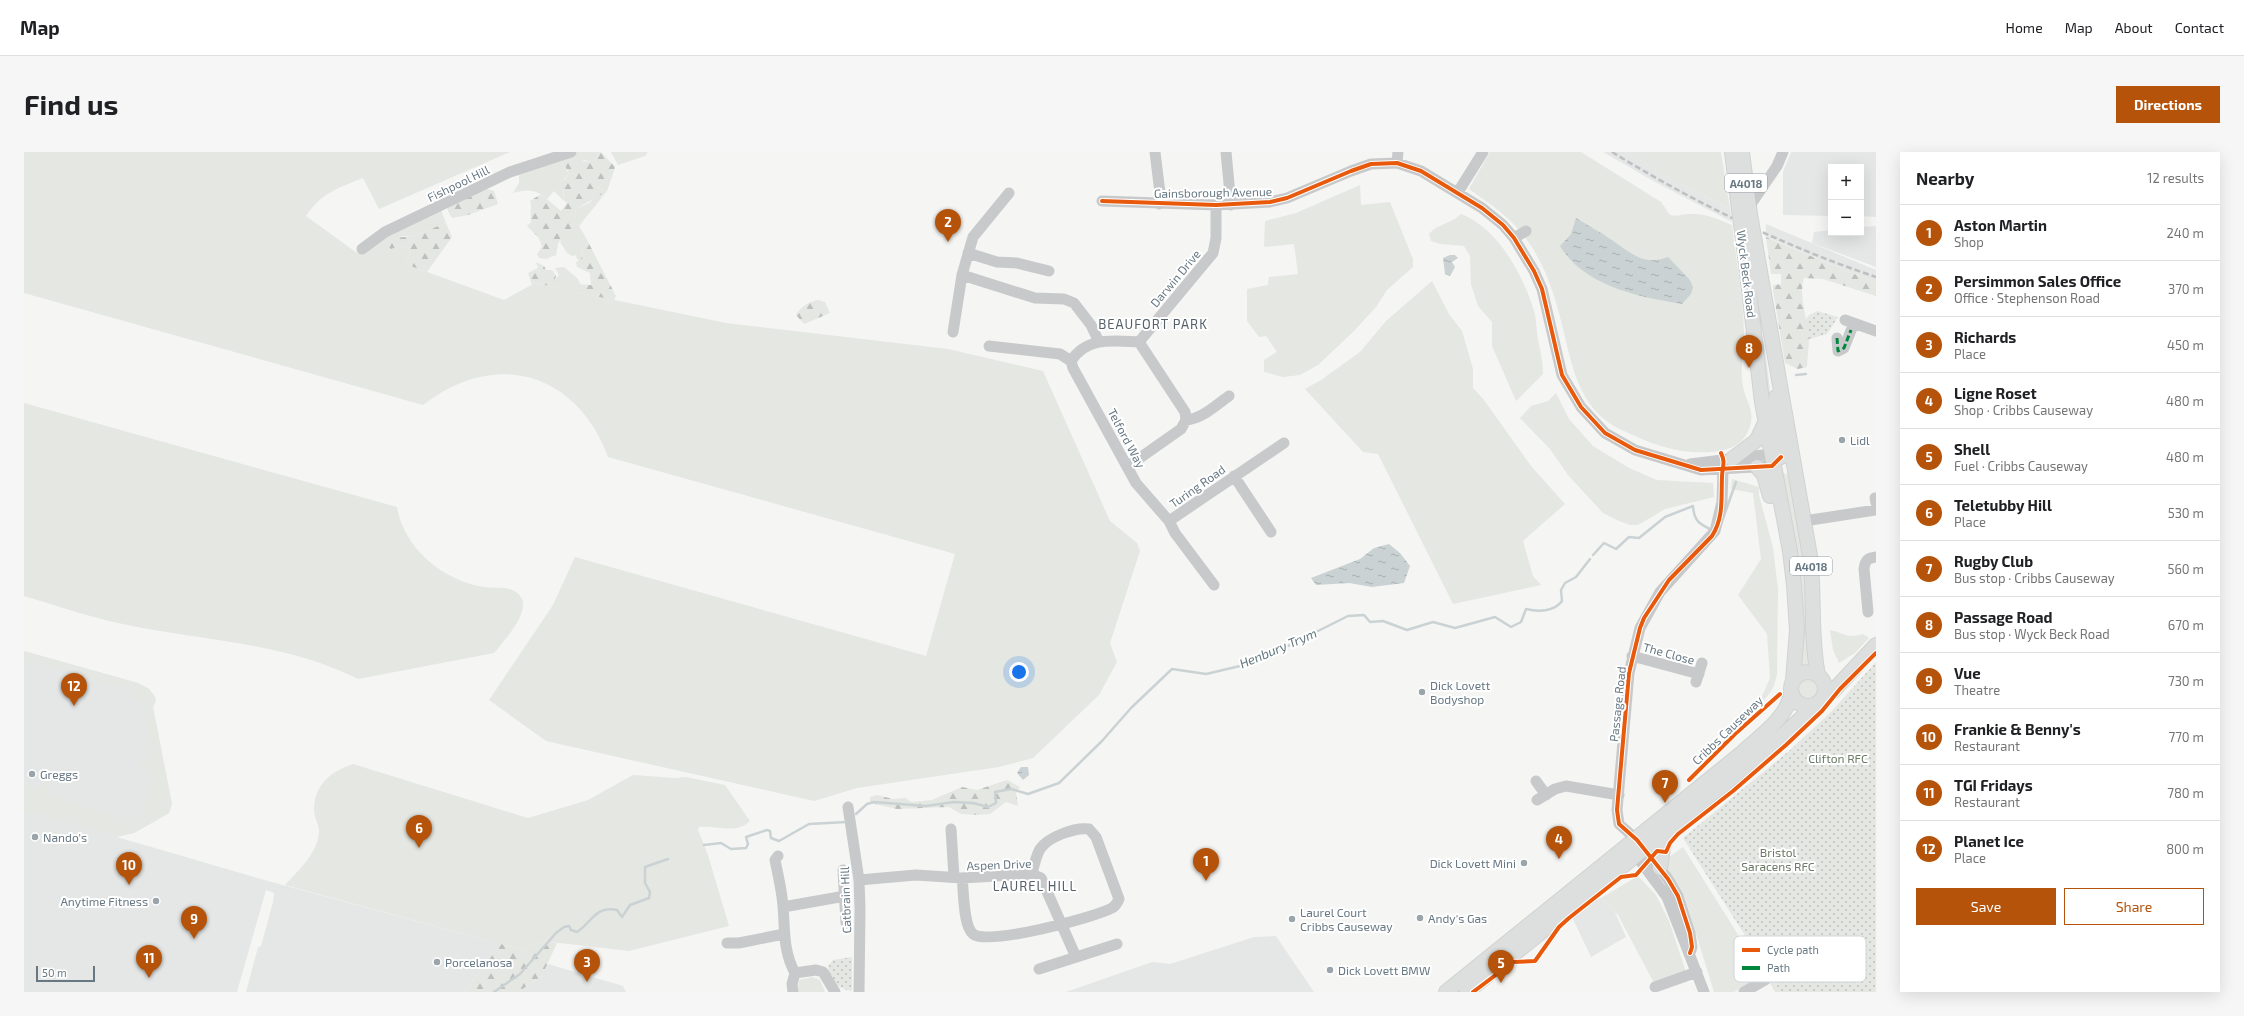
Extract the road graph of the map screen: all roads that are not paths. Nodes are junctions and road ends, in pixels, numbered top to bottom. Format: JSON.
{"nodes":[{"id":1,"x":571,"y":152,"type":"edge"},
{"id":2,"x":1155,"y":152,"type":"edge"},
{"id":3,"x":1226,"y":152,"type":"edge"},
{"id":4,"x":1483,"y":152,"type":"edge"},
{"id":5,"x":1732,"y":152,"type":"edge"},
{"id":6,"x":1742,"y":152,"type":"edge"},
{"id":7,"x":1783,"y":152,"type":"edge"},
{"id":8,"x":1398,"y":157,"type":"edge"},
{"id":9,"x":1008,"y":193,"type":"dead end"},
{"id":10,"x":1462,"y":195,"type":"junction"},
{"id":11,"x":1102,"y":201,"type":"dead end"},
{"id":12,"x":1159,"y":204,"type":"junction"},
{"id":13,"x":1216,"y":205,"type":"junction"},
{"id":14,"x":1231,"y":205,"type":"junction"},
{"id":15,"x":1746,"y":210,"type":"junction"},
{"id":16,"x":1526,"y":231,"type":"dead end"},
{"id":17,"x":1514,"y":238,"type":"junction"},
{"id":18,"x":1749,"y":241,"type":"junction"},
{"id":19,"x":362,"y":249,"type":"dead end"},
{"id":20,"x":968,"y":253,"type":"junction"},
{"id":21,"x":1049,"y":271,"type":"dead end"},
{"id":22,"x":962,"y":275,"type":"junction"},
{"id":23,"x":1876,"y":331,"type":"edge"},
{"id":24,"x":953,"y":332,"type":"dead end"},
{"id":25,"x":1837,"y":338,"type":"dead end"},
{"id":26,"x":1098,"y":340,"type":"junction"},
{"id":27,"x":1139,"y":342,"type":"junction"},
{"id":28,"x":989,"y":346,"type":"dead end"},
{"id":29,"x":1071,"y":361,"type":"junction"},
{"id":30,"x":1229,"y":396,"type":"dead end"},
{"id":31,"x":1186,"y":420,"type":"junction"},
{"id":32,"x":1765,"y":423,"type":"junction"},
{"id":33,"x":1284,"y":443,"type":"dead end"},
{"id":34,"x":1732,"y":459,"type":"junction"},
{"id":35,"x":1779,"y":460,"type":"junction"},
{"id":36,"x":1685,"y":464,"type":"junction"},
{"id":37,"x":1127,"y":466,"type":"junction"},
{"id":38,"x":1757,"y":467,"type":"junction"},
{"id":39,"x":1723,"y":470,"type":"junction"},
{"id":40,"x":1234,"y":476,"type":"junction"},
{"id":41,"x":1876,"y":510,"type":"edge"},
{"id":42,"x":1169,"y":521,"type":"junction"},
{"id":43,"x":1804,"y":521,"type":"junction"},
{"id":44,"x":1271,"y":532,"type":"dead end"},
{"id":45,"x":1788,"y":543,"type":"junction"},
{"id":46,"x":1876,"y":556,"type":"edge"},
{"id":47,"x":1214,"y":585,"type":"dead end"},
{"id":48,"x":1868,"y":612,"type":"dead end"},
{"id":49,"x":1876,"y":645,"type":"edge"},
{"id":50,"x":1632,"y":656,"type":"junction"},
{"id":51,"x":1702,"y":663,"type":"dead end"},
{"id":52,"x":1819,"y":676,"type":"junction"},
{"id":53,"x":1846,"y":676,"type":"junction"},
{"id":54,"x":1792,"y":687,"type":"junction"},
{"id":55,"x":1821,"y":700,"type":"junction"},
{"id":56,"x":1536,"y":781,"type":"dead end"},
{"id":57,"x":1619,"y":794,"type":"junction"},
{"id":58,"x":848,"y":807,"type":"dead end"},
{"id":59,"x":1671,"y":828,"type":"junction"},
{"id":60,"x":951,"y":829,"type":"dead end"},
{"id":61,"x":1643,"y":853,"type":"junction"},
{"id":62,"x":778,"y":856,"type":"dead end"},
{"id":63,"x":843,"y":870,"type":"dead end"},
{"id":64,"x":1032,"y":874,"type":"junction"},
{"id":65,"x":958,"y":878,"type":"junction"},
{"id":66,"x":859,"y":880,"type":"junction"},
{"id":67,"x":845,"y":896,"type":"junction"},
{"id":68,"x":783,"y":907,"type":"junction"},
{"id":69,"x":846,"y":923,"type":"dead end"},
{"id":70,"x":1063,"y":924,"type":"junction"},
{"id":71,"x":784,"y":934,"type":"junction"},
{"id":72,"x":727,"y":943,"type":"dead end"},
{"id":73,"x":1117,"y":944,"type":"dead end"},
{"id":74,"x":1690,"y":953,"type":"junction"},
{"id":75,"x":1076,"y":957,"type":"junction"},
{"id":76,"x":1039,"y":969,"type":"dead end"},
{"id":77,"x":1697,"y":972,"type":"junction"},
{"id":78,"x":795,"y":973,"type":"junction"},
{"id":79,"x":1761,"y":986,"type":"edge"},
{"id":80,"x":1655,"y":987,"type":"dead end"},
{"id":81,"x":793,"y":992,"type":"edge"},
{"id":82,"x":834,"y":992,"type":"edge"},
{"id":83,"x":859,"y":992,"type":"edge"},
{"id":84,"x":1446,"y":992,"type":"edge"},
{"id":85,"x":1467,"y":992,"type":"edge"},
{"id":86,"x":1704,"y":992,"type":"edge"},
{"id":87,"x":1744,"y":992,"type":"edge"}],
"edges":[{"from":1,"to":19,"type":"street","name":"Fishpool Hill"},
{"from":2,"to":12,"type":"street"},
{"from":3,"to":14,"type":"street"},
{"from":4,"to":10,"type":"street"},
{"from":5,"to":15,"type":"main road","name":"Wyck Beck Road","number":"A4018"},
{"from":6,"to":15,"type":"main road","name":"Wyck Beck Road","number":"A4018"},
{"from":7,"to":15,"type":"street"},
{"from":8,"to":10,"type":"street","name":"Gainsborough Avenue"},
{"from":8,"to":14,"type":"street","name":"Gainsborough Avenue"},
{"from":9,"to":20,"type":"street"},
{"from":10,"to":17,"type":"street","name":"Gainsborough Avenue"},
{"from":11,"to":12,"type":"street","name":"Gainsborough Avenue"},
{"from":12,"to":13,"type":"street","name":"Gainsborough Avenue"},
{"from":13,"to":14,"type":"street","name":"Gainsborough Avenue"},
{"from":13,"to":27,"type":"street","name":"Darwin Drive"},
{"from":15,"to":18,"type":"main road","name":"Wyck Beck Road","number":"A4018","bridge":true},
{"from":16,"to":17,"type":"street"},
{"from":17,"to":36,"type":"street","name":"Gainsborough Avenue"},
{"from":18,"to":32,"type":"main road","name":"Wyck Beck Road","number":"A4018"},
{"from":18,"to":35,"type":"main road","name":"Wyck Beck Road","number":"A4018"},
{"from":20,"to":21,"type":"street"},
{"from":20,"to":22,"type":"street"},
{"from":22,"to":24,"type":"street"},
{"from":22,"to":26,"type":"street"},
{"from":23,"to":25,"type":"street"},
{"from":26,"to":27,"type":"street"},
{"from":26,"to":29,"type":"street"},
{"from":27,"to":31,"type":"street"},
{"from":28,"to":29,"type":"street"},
{"from":29,"to":37,"type":"street","name":"Telford Way"},
{"from":30,"to":31,"type":"street"},
{"from":31,"to":37,"type":"street"},
{"from":32,"to":34,"type":"main road"},
{"from":32,"to":35,"type":"main road","name":"Wyck Beck Road","number":"A4018"},
{"from":33,"to":40,"type":"street","name":"Turing Road"},
{"from":34,"to":35,"type":"street","name":"Gainsborough Avenue"},
{"from":34,"to":36,"type":"street","name":"Gainsborough Avenue"},
{"from":35,"to":38,"type":"street","name":"Gainsborough Avenue"},
{"from":35,"to":43,"type":"main road","name":"Wyck Beck Road","number":"A4018"},
{"from":35,"to":45,"type":"main road","name":"Wyck Beck Road","number":"A4018"},
{"from":36,"to":39,"type":"street","name":"Gainsborough Avenue"},
{"from":37,"to":42,"type":"street","name":"Telford Way"},
{"from":38,"to":39,"type":"street","name":"Gainsborough Avenue"},
{"from":38,"to":45,"type":"main road"},
{"from":39,"to":50,"type":"street","name":"Passage Road"},
{"from":40,"to":42,"type":"street","name":"Turing Road"},
{"from":40,"to":44,"type":"street"},
{"from":41,"to":43,"type":"street"},
{"from":42,"to":47,"type":"street","name":"Turing Road"},
{"from":43,"to":52,"type":"main road","name":"Wyck Beck Road","number":"A4018"},
{"from":45,"to":54,"type":"main road","name":"Wyck Beck Road","number":"A4018"},
{"from":46,"to":48,"type":"street"},
{"from":49,"to":53,"type":"main road","name":"Cribbs Causeway"},
{"from":50,"to":51,"type":"street","name":"The Close"},
{"from":50,"to":57,"type":"street","name":"Passage Road"},
{"from":52,"to":53,"type":"main road"},
{"from":52,"to":54,"type":"main road"},
{"from":52,"to":55,"type":"main road"},
{"from":53,"to":55,"type":"main road","name":"Cribbs Causeway"},
{"from":54,"to":55,"type":"main road"},
{"from":54,"to":61,"type":"main road","name":"Cribbs Causeway","number":"A4018"},
{"from":55,"to":59,"type":"main road","name":"Cribbs Causeway","number":"A4018"},
{"from":56,"to":57,"type":"street"},
{"from":57,"to":61,"type":"street","name":"Passage Road"},
{"from":58,"to":66,"type":"street","name":"Catbrain Hill"},
{"from":59,"to":61,"type":"main road","name":"Cribbs Causeway","number":"A4018"},
{"from":59,"to":61,"type":"main road","name":"Cribbs Causeway","number":"A4018"},
{"from":60,"to":65,"type":"street","name":"Aspen Drive"},
{"from":61,"to":74,"type":"street"},
{"from":61,"to":74,"type":"street"},
{"from":61,"to":84,"type":"main road","name":"Cribbs Causeway","number":"A4018"},
{"from":61,"to":85,"type":"main road","name":"Cribbs Causeway","number":"A4018"},
{"from":62,"to":68,"type":"street"},
{"from":63,"to":67,"type":"street"},
{"from":64,"to":65,"type":"street","name":"Aspen Drive"},
{"from":64,"to":70,"type":"street","name":"Aspen Drive"},
{"from":64,"to":70,"type":"street"},
{"from":65,"to":66,"type":"street"},
{"from":65,"to":70,"type":"street"},
{"from":66,"to":83,"type":"street","name":"Catbrain Hill"},
{"from":67,"to":68,"type":"street"},
{"from":67,"to":69,"type":"street"},
{"from":68,"to":71,"type":"street"},
{"from":70,"to":75,"type":"street","name":"Aspen Drive"},
{"from":71,"to":72,"type":"street"},
{"from":71,"to":78,"type":"street"},
{"from":73,"to":75,"type":"street"},
{"from":74,"to":77,"type":"street"},
{"from":75,"to":76,"type":"street"},
{"from":77,"to":80,"type":"street"},
{"from":77,"to":86,"type":"street"},
{"from":78,"to":81,"type":"street"},
{"from":78,"to":82,"type":"street"},
{"from":79,"to":87,"type":"street"}]}
